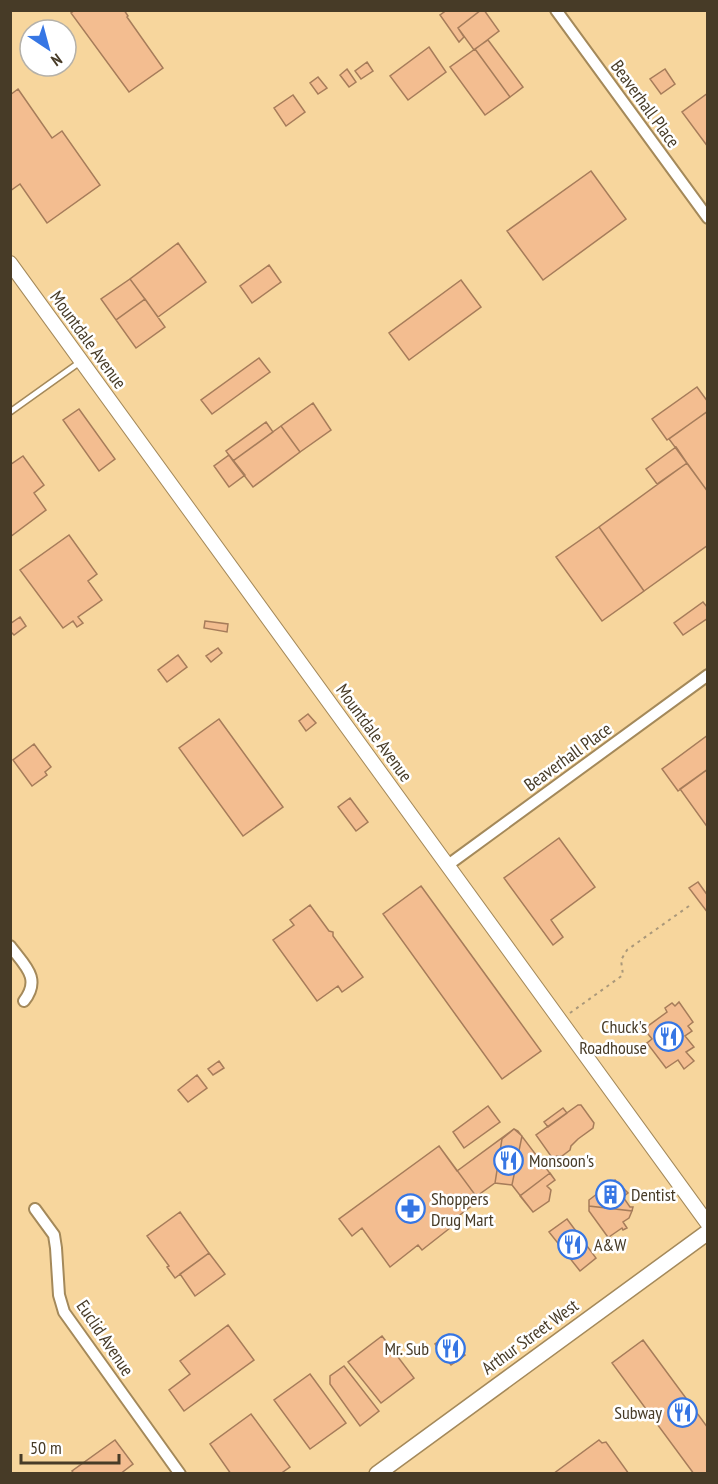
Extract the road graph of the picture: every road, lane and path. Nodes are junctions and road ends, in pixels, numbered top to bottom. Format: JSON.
{"nodes":[{"id":1,"x":556,"y":10,"type":"edge"},
{"id":2,"x":708,"y":218,"type":"edge"},
{"id":3,"x":10,"y":263,"type":"edge"},
{"id":4,"x":81,"y":361,"type":"junction"},
{"id":5,"x":10,"y":412,"type":"edge"},
{"id":6,"x":708,"y":675,"type":"edge"},
{"id":7,"x":448,"y":865,"type":"junction"},
{"id":8,"x":689,"y":906,"type":"dead end"},
{"id":9,"x":10,"y":946,"type":"edge"},
{"id":10,"x":24,"y":1001,"type":"dead end"},
{"id":11,"x":560,"y":1020,"type":"junction"},
{"id":12,"x":35,"y":1209,"type":"dead end"},
{"id":13,"x":708,"y":1224,"type":"edge"},
{"id":14,"x":708,"y":1232,"type":"edge"},
{"id":15,"x":180,"y":1473,"type":"edge"},
{"id":16,"x":377,"y":1473,"type":"edge"}],
"edges":[{"from":1,"to":2,"type":"street","name":"Beaverhall Place"},
{"from":3,"to":4,"type":"street","name":"Mountdale Avenue"},
{"from":4,"to":5,"type":"lane"},
{"from":4,"to":7,"type":"street","name":"Mountdale Avenue"},
{"from":6,"to":7,"type":"street","name":"Beaverhall Place"},
{"from":7,"to":11,"type":"street","name":"Mountdale Avenue"},
{"from":8,"to":11,"type":"path"},
{"from":9,"to":10,"type":"street"},
{"from":11,"to":13,"type":"street","name":"Mountdale Avenue"},
{"from":12,"to":15,"type":"street","name":"Euclid Avenue"},
{"from":14,"to":16,"type":"main road","name":"Arthur Street West"}]}
